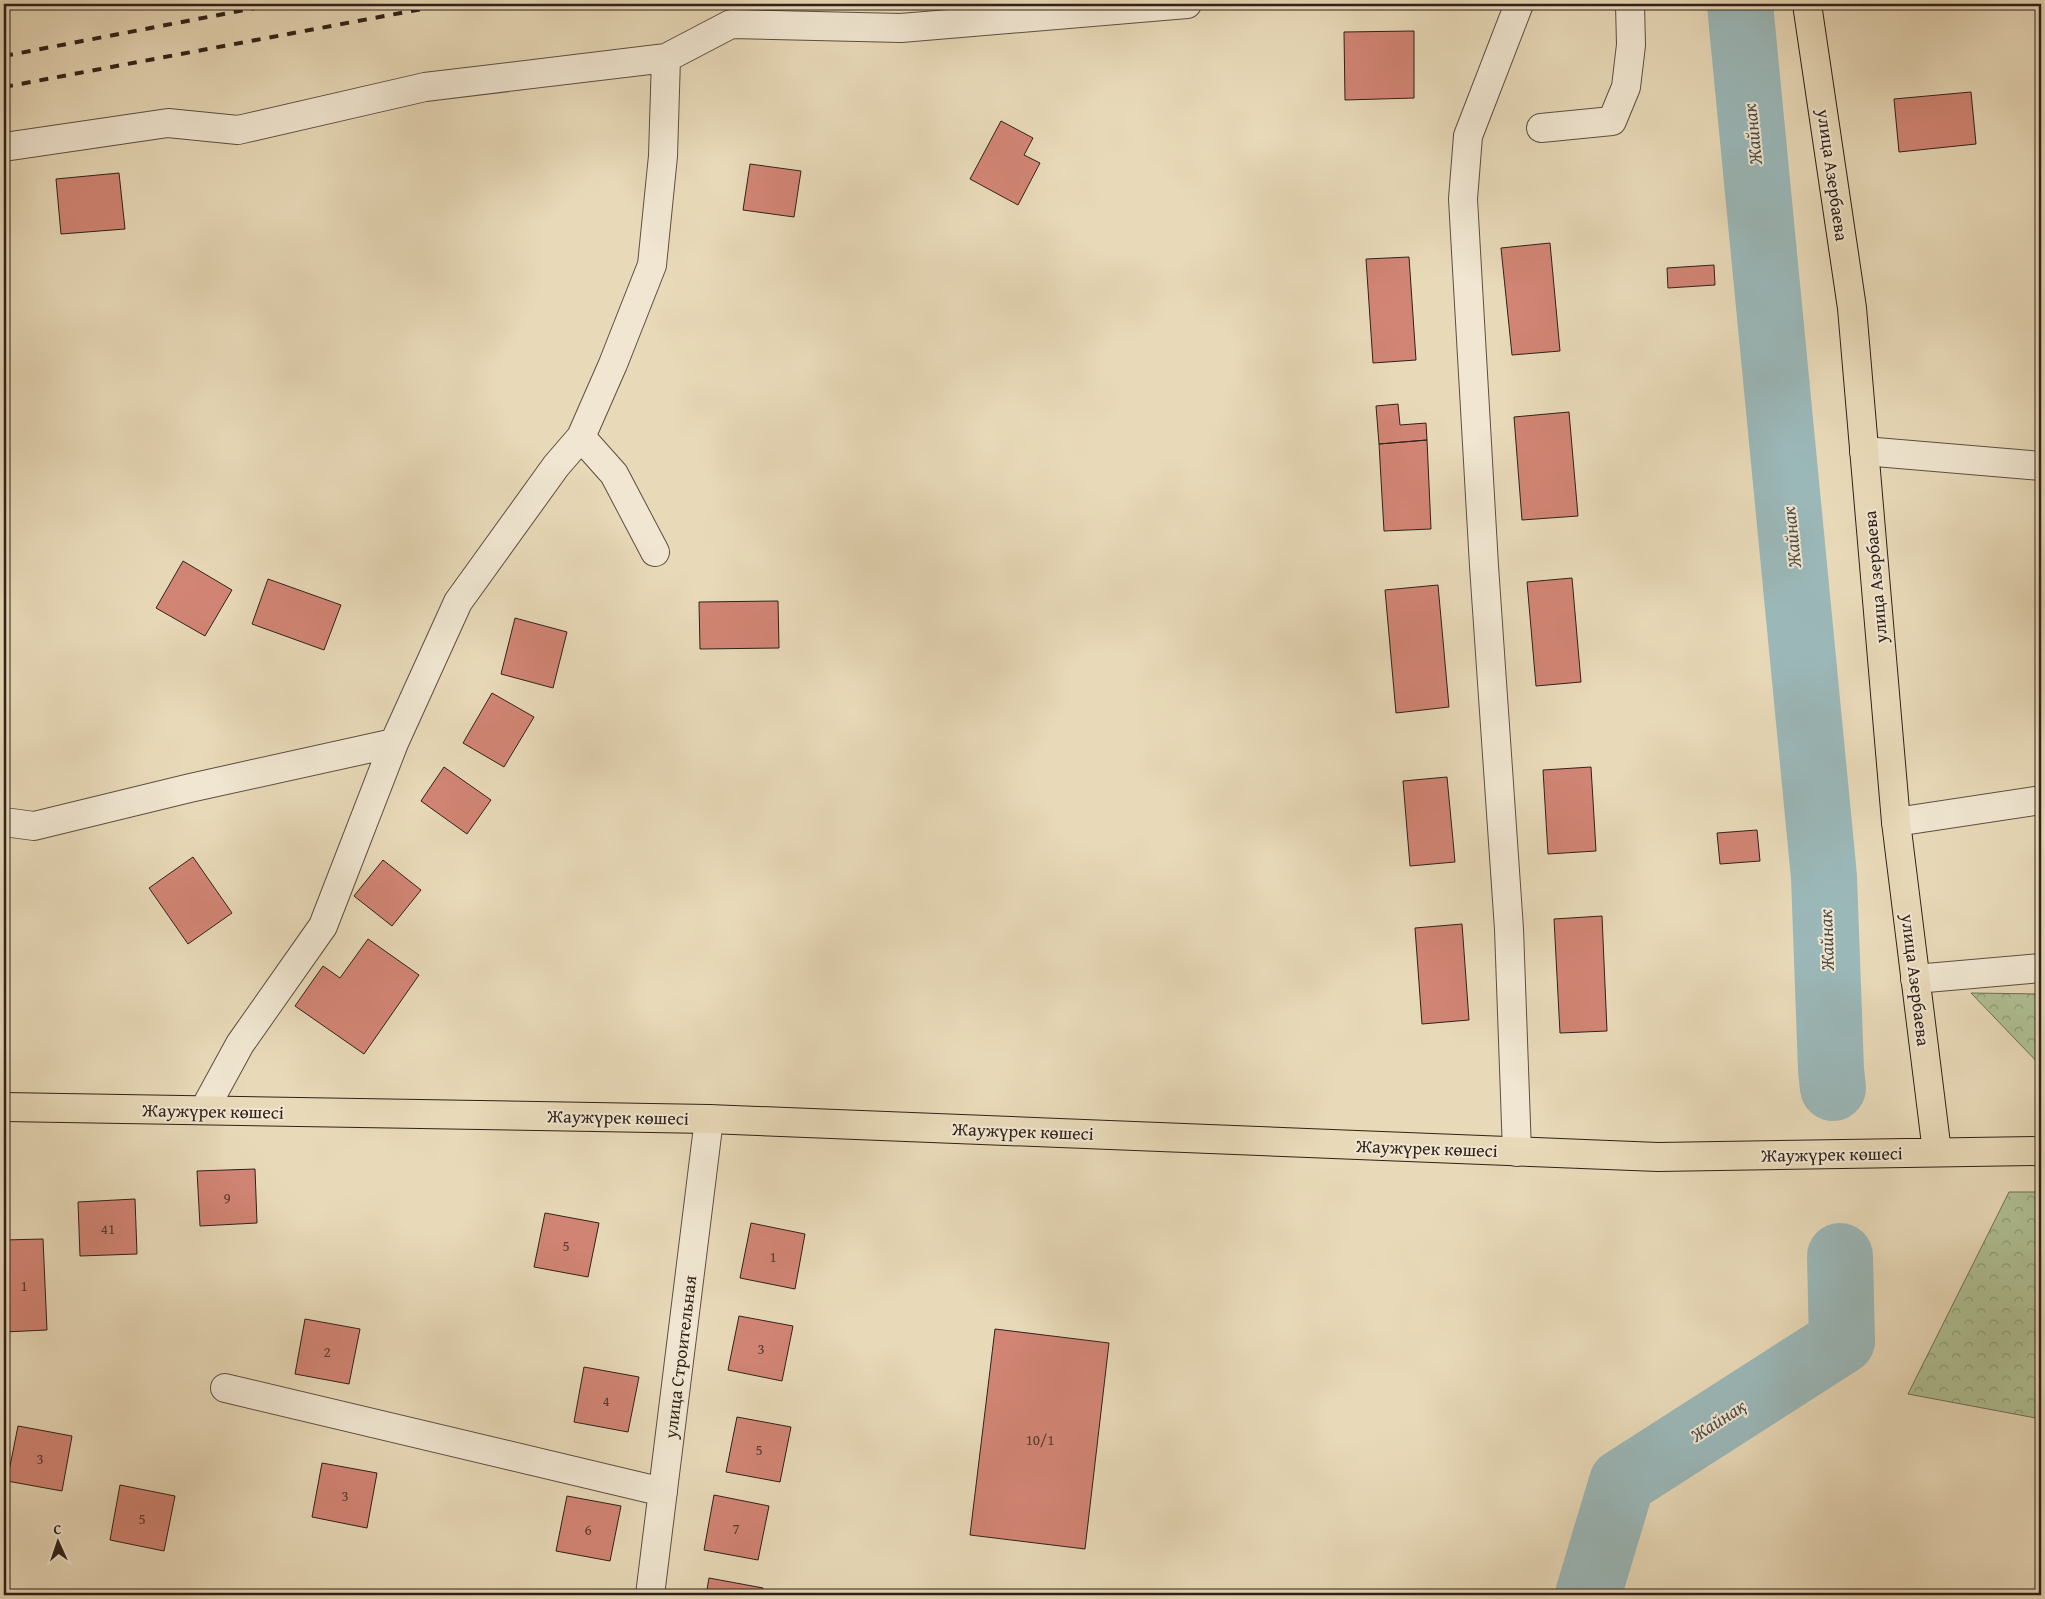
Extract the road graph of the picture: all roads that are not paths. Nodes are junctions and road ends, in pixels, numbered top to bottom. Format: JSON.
{"nodes":[{"id":1,"x":1187,"y":4,"type":"edge"},
{"id":2,"x":1519,"y":4,"type":"edge"},
{"id":3,"x":1630,"y":4,"type":"edge"},
{"id":4,"x":1808,"y":4,"type":"edge"},
{"id":5,"x":666,"y":58,"type":"junction"},
{"id":6,"x":1541,"y":128,"type":"dead end"},
{"id":7,"x":4,"y":147,"type":"edge"},
{"id":8,"x":581,"y":437,"type":"junction"},
{"id":9,"x":1864,"y":451,"type":"junction"},
{"id":10,"x":2041,"y":466,"type":"edge"},
{"id":11,"x":655,"y":552,"type":"dead end"},
{"id":12,"x":394,"y":744,"type":"junction"},
{"id":13,"x":2041,"y":800,"type":"edge"},
{"id":14,"x":4,"y":822,"type":"edge"},
{"id":15,"x":1896,"y":822,"type":"junction"},
{"id":16,"x":2041,"y":968,"type":"edge"},
{"id":17,"x":1915,"y":979,"type":"junction"},
{"id":18,"x":4,"y":1107,"type":"edge"},
{"id":19,"x":204,"y":1110,"type":"junction"},
{"id":20,"x":709,"y":1118,"type":"junction"},
{"id":21,"x":2041,"y":1151,"type":"edge"},
{"id":22,"x":1518,"y":1152,"type":"junction"},
{"id":23,"x":1937,"y":1152,"type":"junction"},
{"id":24,"x":225,"y":1388,"type":"dead end"},
{"id":25,"x":663,"y":1492,"type":"junction"},
{"id":26,"x":650,"y":1595,"type":"edge"}],
"edges":[{"from":1,"to":5,"type":"street"},
{"from":2,"to":22,"type":"street"},
{"from":3,"to":6,"type":"street"},
{"from":4,"to":9,"type":"main road","name":"улица Азербаева"},
{"from":5,"to":7,"type":"street"},
{"from":5,"to":8,"type":"street"},
{"from":8,"to":11,"type":"street"},
{"from":8,"to":12,"type":"street"},
{"from":9,"to":10,"type":"street"},
{"from":9,"to":15,"type":"main road","name":"улица Азербаева"},
{"from":12,"to":14,"type":"street"},
{"from":12,"to":19,"type":"street"},
{"from":13,"to":15,"type":"street"},
{"from":15,"to":17,"type":"main road","name":"улица Азербаева"},
{"from":16,"to":17,"type":"street"},
{"from":17,"to":23,"type":"main road","name":"улица Азербаева"},
{"from":18,"to":19,"type":"main road","name":"Жаужүрек көшесі"},
{"from":19,"to":20,"type":"main road","name":"Жаужүрек көшесі"},
{"from":20,"to":22,"type":"main road","name":"Жаужүрек көшесі"},
{"from":20,"to":25,"type":"street","name":"улица Строительная"},
{"from":21,"to":23,"type":"main road","name":"Жаужүрек көшесі"},
{"from":22,"to":23,"type":"main road","name":"Жаужүрек көшесі"},
{"from":24,"to":25,"type":"street"},
{"from":25,"to":26,"type":"street","name":"улица Строительная"}]}
